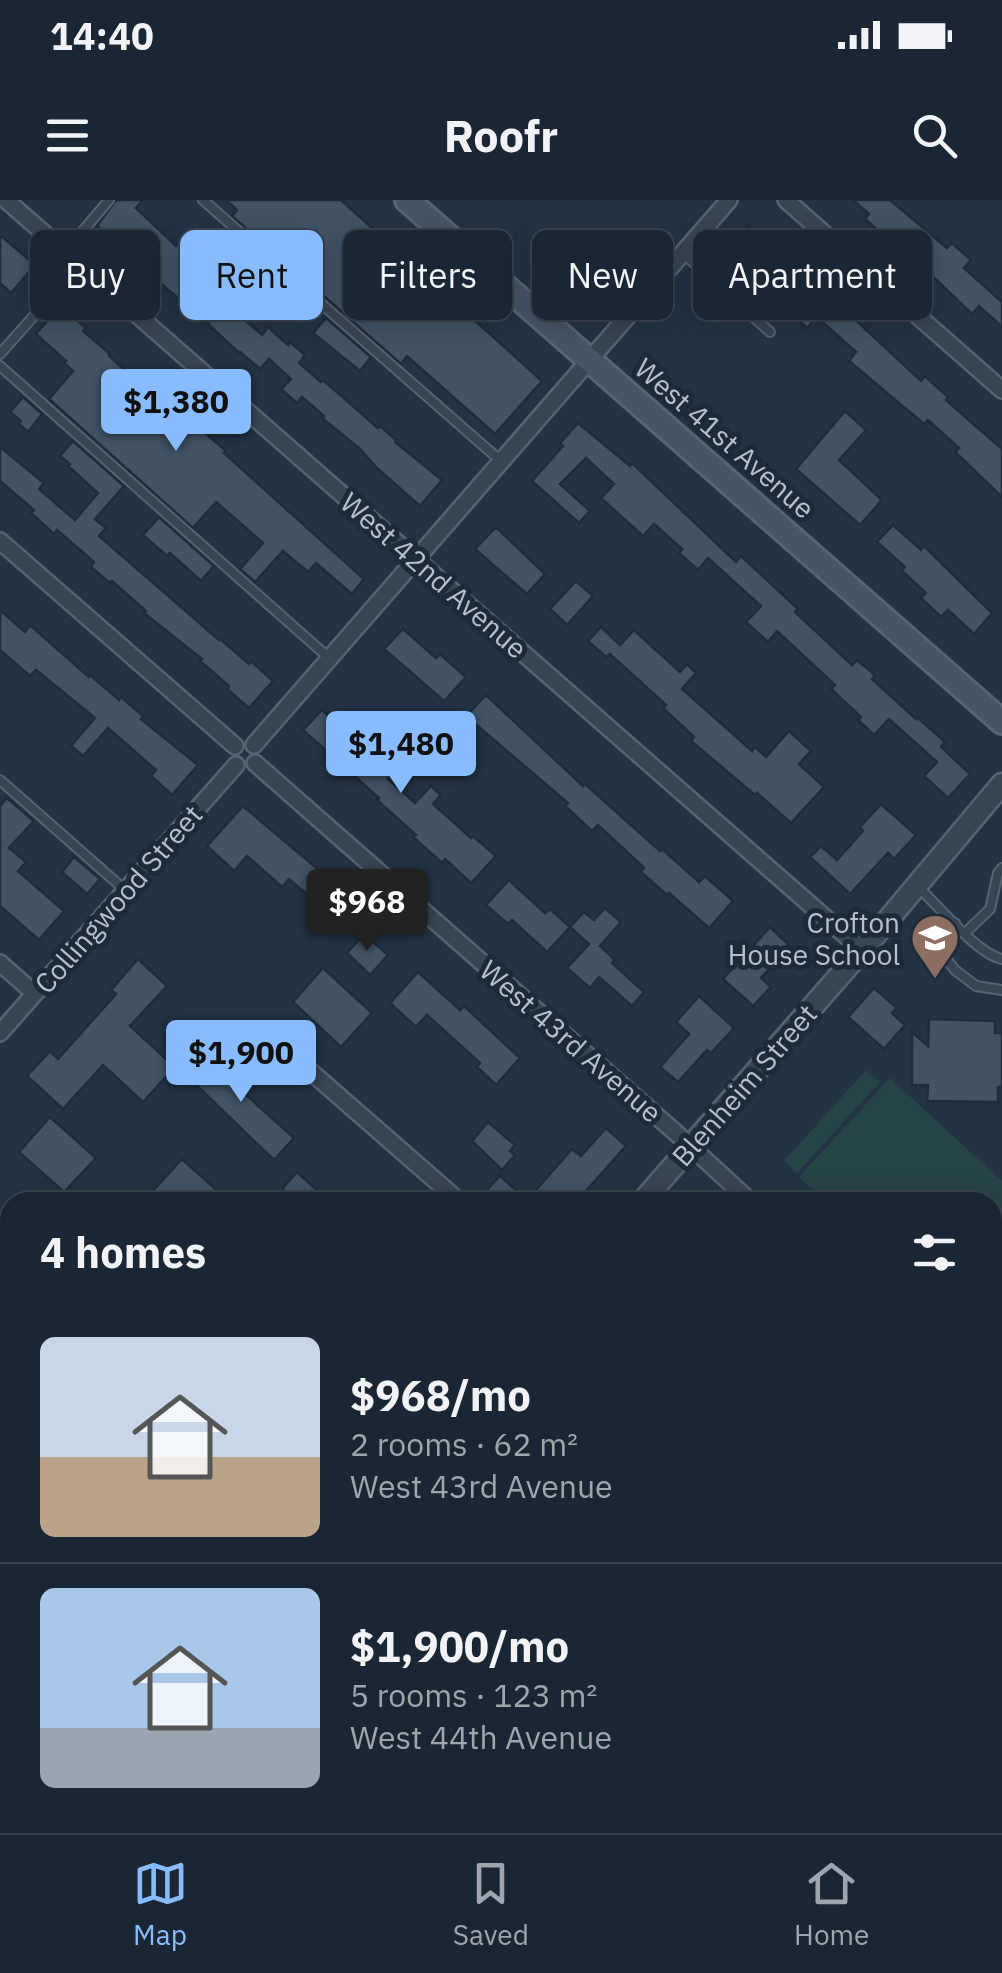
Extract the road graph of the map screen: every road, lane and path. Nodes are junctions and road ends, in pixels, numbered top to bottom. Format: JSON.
{"nodes":[{"id":1,"x":6,"y":200,"type":"edge"},
{"id":2,"x":109,"y":200,"type":"edge"},
{"id":3,"x":204,"y":200,"type":"edge"},
{"id":4,"x":407,"y":200,"type":"edge"},
{"id":5,"x":729,"y":200,"type":"edge"},
{"id":6,"x":786,"y":200,"type":"edge"},
{"id":7,"x":40,"y":230,"type":"edge"},
{"id":8,"x":84,"y":230,"type":"edge"},
{"id":9,"x":684,"y":254,"type":"junction"},
{"id":10,"x":30,"y":320,"type":"edge"},
{"id":11,"x":142,"y":320,"type":"edge"},
{"id":12,"x":770,"y":332,"type":"dead end"},
{"id":13,"x":0,"y":354,"type":"edge"},
{"id":14,"x":591,"y":360,"type":"junction"},
{"id":15,"x":0,"y":366,"type":"edge"},
{"id":16,"x":1002,"y":390,"type":"edge"},
{"id":17,"x":502,"y":462,"type":"junction"},
{"id":18,"x":0,"y":541,"type":"edge"},
{"id":19,"x":416,"y":559,"type":"junction"},
{"id":20,"x":330,"y":658,"type":"junction"},
{"id":21,"x":1002,"y":722,"type":"edge"},
{"id":22,"x":254,"y":745,"type":"junction"},
{"id":23,"x":235,"y":746,"type":"junction"},
{"id":24,"x":255,"y":763,"type":"junction"},
{"id":25,"x":236,"y":765,"type":"junction"},
{"id":26,"x":0,"y":780,"type":"edge"},
{"id":27,"x":999,"y":794,"type":"edge"},
{"id":28,"x":1002,"y":868,"type":"edge"},
{"id":29,"x":916,"y":886,"type":"junction"},
{"id":30,"x":126,"y":891,"type":"junction"},
{"id":31,"x":955,"y":922,"type":"junction"},
{"id":32,"x":965,"y":933,"type":"junction"},
{"id":33,"x":862,"y":950,"type":"junction"},
{"id":34,"x":1002,"y":959,"type":"edge"},
{"id":35,"x":0,"y":963,"type":"edge"},
{"id":36,"x":1002,"y":990,"type":"edge"},
{"id":37,"x":34,"y":993,"type":"junction"},
{"id":38,"x":0,"y":1032,"type":"edge"},
{"id":39,"x":278,"y":1043,"type":"dead end"},
{"id":40,"x":690,"y":1147,"type":"junction"},
{"id":41,"x":449,"y":1192,"type":"edge"},
{"id":42,"x":651,"y":1192,"type":"edge"},
{"id":43,"x":740,"y":1192,"type":"edge"}],
"edges":[{"from":1,"to":7,"type":"street","name":"West 42nd Avenue"},
{"from":2,"to":8,"type":"lane"},
{"from":3,"to":17,"type":"lane"},
{"from":4,"to":14,"type":"main road","name":"West 41st Avenue"},
{"from":5,"to":9,"type":"street"},
{"from":6,"to":16,"type":"street"},
{"from":9,"to":12,"type":"lane"},
{"from":9,"to":14,"type":"street"},
{"from":10,"to":13,"type":"lane"},
{"from":11,"to":19,"type":"street","name":"West 42nd Avenue"},
{"from":14,"to":17,"type":"street"},
{"from":14,"to":21,"type":"main road","name":"West 41st Avenue"},
{"from":15,"to":20,"type":"lane"},
{"from":17,"to":19,"type":"street"},
{"from":18,"to":23,"type":"street"},
{"from":19,"to":20,"type":"street"},
{"from":19,"to":33,"type":"street","name":"West 42nd Avenue"},
{"from":20,"to":22,"type":"street"},
{"from":22,"to":23,"type":"street"},
{"from":22,"to":24,"type":"street"},
{"from":23,"to":25,"type":"street"},
{"from":24,"to":25,"type":"street"},
{"from":24,"to":40,"type":"street","name":"West 43rd Avenue"},
{"from":25,"to":30,"type":"street","name":"Collingwood Street"},
{"from":26,"to":30,"type":"lane"},
{"from":27,"to":29,"type":"street","name":"Blenheim Street"},
{"from":28,"to":32,"type":"lane"},
{"from":29,"to":31,"type":"lane"},
{"from":29,"to":33,"type":"street","name":"Blenheim Street"},
{"from":30,"to":37,"type":"street","name":"Collingwood Street"},
{"from":31,"to":32,"type":"lane"},
{"from":31,"to":36,"type":"lane"},
{"from":32,"to":34,"type":"lane"},
{"from":33,"to":40,"type":"street","name":"Blenheim Street"},
{"from":35,"to":37,"type":"street"},
{"from":37,"to":38,"type":"street","name":"Collingwood Street"},
{"from":39,"to":41,"type":"street"},
{"from":40,"to":42,"type":"street","name":"Blenheim Street"},
{"from":40,"to":43,"type":"street","name":"West 43rd Avenue"}]}
